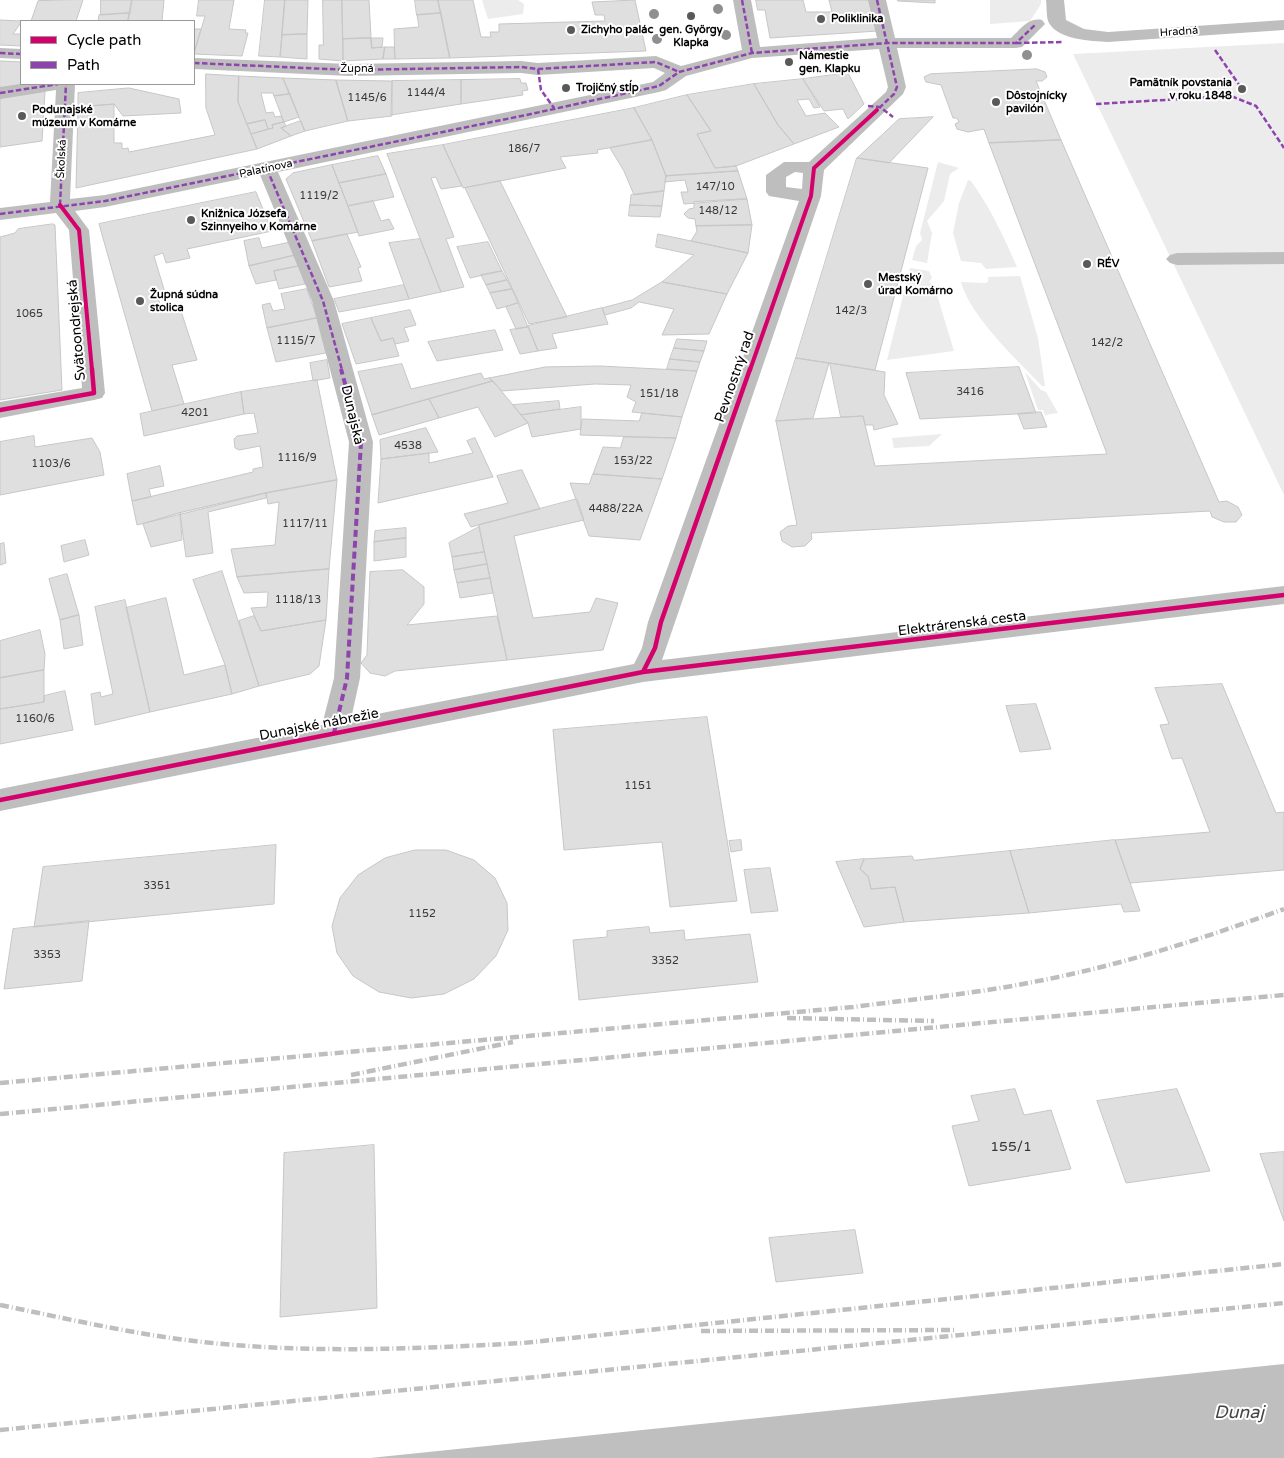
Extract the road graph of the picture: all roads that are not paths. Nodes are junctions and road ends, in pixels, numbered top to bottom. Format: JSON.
{"nodes":[{"id":1,"x":742,"y":0,"type":"edge"},
{"id":2,"x":877,"y":0,"type":"edge"},
{"id":3,"x":1055,"y":0,"type":"edge"},
{"id":4,"x":1036,"y":24,"type":"dead end"},
{"id":5,"x":1284,"y":25,"type":"edge"},
{"id":6,"x":886,"y":36,"type":"junction"},
{"id":7,"x":1069,"y":37,"type":"junction"},
{"id":8,"x":1016,"y":44,"type":"junction"},
{"id":9,"x":0,"y":53,"type":"edge"},
{"id":10,"x":752,"y":53,"type":"junction"},
{"id":11,"x":20,"y":54,"type":"edge"},
{"id":12,"x":195,"y":63,"type":"edge"},
{"id":13,"x":529,"y":68,"type":"junction"},
{"id":14,"x":679,"y":72,"type":"junction"},
{"id":15,"x":52,"y":85,"type":"edge"},
{"id":16,"x":66,"y":85,"type":"edge"},
{"id":17,"x":0,"y":94,"type":"edge"},
{"id":18,"x":554,"y":108,"type":"junction"},
{"id":19,"x":814,"y":168,"type":"junction"},
{"id":20,"x":268,"y":169,"type":"junction"},
{"id":21,"x":810,"y":196,"type":"junction"},
{"id":22,"x":60,"y":205,"type":"junction"},
{"id":23,"x":0,"y":214,"type":"edge"},
{"id":24,"x":1284,"y":258,"type":"edge"},
{"id":25,"x":1177,"y":260,"type":"dead end"},
{"id":26,"x":0,"y":410,"type":"edge"},
{"id":27,"x":1284,"y":594,"type":"edge"},
{"id":28,"x":643,"y":672,"type":"junction"},
{"id":29,"x":334,"y":733,"type":"junction"},
{"id":30,"x":0,"y":800,"type":"edge"}],
"edges":[{"from":1,"to":10,"type":"street"},
{"from":2,"to":6,"type":"street"},
{"from":3,"to":7,"type":"street"},
{"from":4,"to":8,"type":"street"},
{"from":5,"to":7,"type":"street","name":"Hradná"},
{"from":6,"to":8,"type":"street","name":"Hradná"},
{"from":6,"to":10,"type":"street","name":"Hradná"},
{"from":6,"to":19,"type":"street"},
{"from":7,"to":8,"type":"street","name":"Hradná"},
{"from":9,"to":11,"type":"street"},
{"from":10,"to":14,"type":"street","name":"Palatínova"},
{"from":12,"to":13,"type":"street","name":"Župná"},
{"from":13,"to":14,"type":"street","name":"Župná"},
{"from":13,"to":18,"type":"street"},
{"from":14,"to":18,"type":"street","name":"Palatínova"},
{"from":15,"to":17,"type":"street"},
{"from":16,"to":22,"type":"street","name":"Školská"},
{"from":18,"to":20,"type":"street","name":"Palatínova"},
{"from":19,"to":21,"type":"street","name":"Pevnostný rad"},
{"from":19,"to":21,"type":"street"},
{"from":20,"to":22,"type":"street","name":"Palatínova"},
{"from":20,"to":29,"type":"street","name":"Dunajská"},
{"from":21,"to":28,"type":"street","name":"Pevnostný rad"},
{"from":22,"to":23,"type":"street","name":"Palatínova"},
{"from":22,"to":26,"type":"street","name":"Svätoondrejská"},
{"from":24,"to":25,"type":"street"},
{"from":27,"to":28,"type":"street","name":"Elektrárenská cesta"},
{"from":28,"to":29,"type":"street","name":"Dunajské nábrežie"},
{"from":29,"to":30,"type":"street","name":"Dunajské nábrežie"}]}
